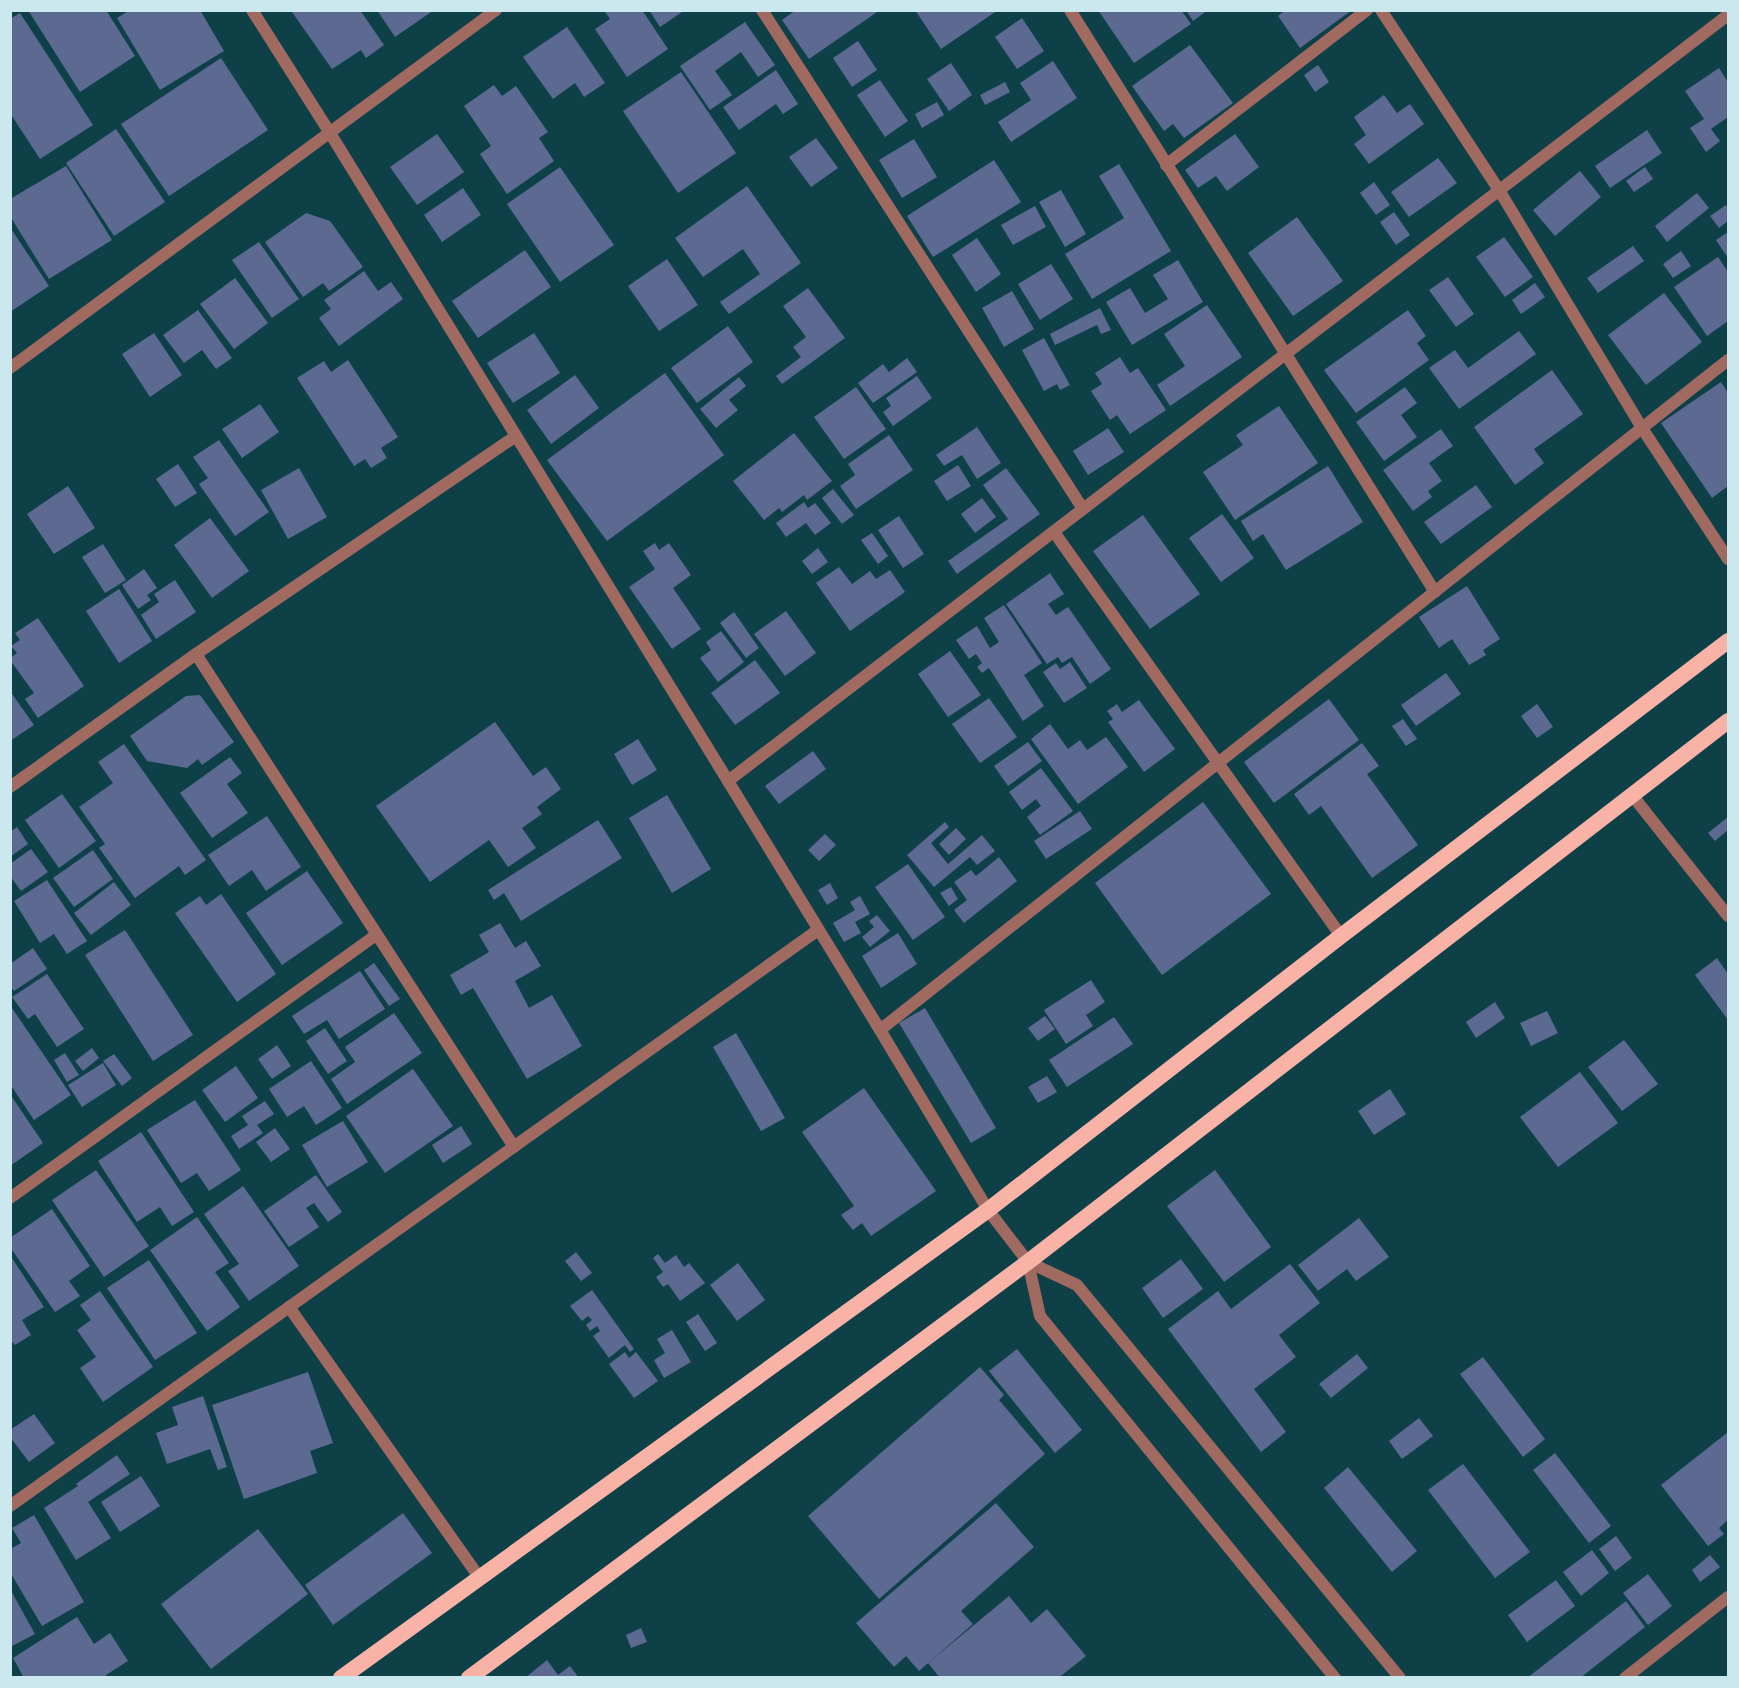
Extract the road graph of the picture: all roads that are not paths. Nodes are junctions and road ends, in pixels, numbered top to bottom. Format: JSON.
{"nodes":[{"id":1,"x":252,"y":10,"type":"edge"},
{"id":2,"x":496,"y":10,"type":"edge"},
{"id":3,"x":762,"y":10,"type":"edge"},
{"id":4,"x":1070,"y":10,"type":"edge"},
{"id":5,"x":1367,"y":10,"type":"edge"},
{"id":6,"x":1381,"y":10,"type":"edge"},
{"id":7,"x":1728,"y":15,"type":"edge"},
{"id":8,"x":330,"y":133,"type":"junction"},
{"id":9,"x":1166,"y":165,"type":"junction"},
{"id":10,"x":1499,"y":190,"type":"junction"},
{"id":11,"x":1285,"y":354,"type":"junction"},
{"id":12,"x":1728,"y":360,"type":"edge"},
{"id":13,"x":10,"y":368,"type":"edge"},
{"id":14,"x":1642,"y":428,"type":"junction"},
{"id":15,"x":516,"y":436,"type":"junction"},
{"id":16,"x":1083,"y":509,"type":"junction"},
{"id":17,"x":1054,"y":532,"type":"junction"},
{"id":18,"x":1728,"y":559,"type":"edge"},
{"id":19,"x":1435,"y":592,"type":"junction"},
{"id":20,"x":1728,"y":640,"type":"edge"},
{"id":21,"x":196,"y":654,"type":"junction"},
{"id":22,"x":1728,"y":721,"type":"edge"},
{"id":23,"x":1218,"y":763,"type":"junction"},
{"id":24,"x":728,"y":781,"type":"junction"},
{"id":25,"x":10,"y":787,"type":"edge"},
{"id":26,"x":1632,"y":795,"type":"junction"},
{"id":27,"x":1728,"y":916,"type":"edge"},
{"id":28,"x":818,"y":930,"type":"junction"},
{"id":29,"x":376,"y":934,"type":"junction"},
{"id":30,"x":1341,"y":936,"type":"junction"},
{"id":31,"x":880,"y":1030,"type":"junction"},
{"id":32,"x":514,"y":1147,"type":"junction"},
{"id":33,"x":10,"y":1198,"type":"edge"},
{"id":34,"x":988,"y":1210,"type":"junction"},
{"id":35,"x":1028,"y":1262,"type":"junction"},
{"id":36,"x":289,"y":1307,"type":"junction"},
{"id":37,"x":10,"y":1506,"type":"edge"},
{"id":38,"x":479,"y":1577,"type":"junction"},
{"id":39,"x":1728,"y":1597,"type":"edge"},
{"id":40,"x":341,"y":1677,"type":"edge"},
{"id":41,"x":469,"y":1677,"type":"edge"},
{"id":42,"x":1335,"y":1677,"type":"edge"},
{"id":43,"x":1400,"y":1677,"type":"edge"},
{"id":44,"x":1625,"y":1677,"type":"edge"}],
"edges":[{"from":1,"to":8,"type":"street"},
{"from":2,"to":8,"type":"street"},
{"from":3,"to":16,"type":"street"},
{"from":4,"to":9,"type":"street"},
{"from":5,"to":9,"type":"street"},
{"from":6,"to":10,"type":"street"},
{"from":7,"to":10,"type":"street"},
{"from":8,"to":13,"type":"street"},
{"from":8,"to":15,"type":"street"},
{"from":9,"to":11,"type":"street"},
{"from":10,"to":11,"type":"street"},
{"from":10,"to":14,"type":"street"},
{"from":11,"to":16,"type":"street"},
{"from":11,"to":19,"type":"street"},
{"from":12,"to":14,"type":"street"},
{"from":14,"to":18,"type":"street"},
{"from":14,"to":19,"type":"street"},
{"from":15,"to":21,"type":"street"},
{"from":15,"to":24,"type":"street"},
{"from":16,"to":17,"type":"street"},
{"from":17,"to":23,"type":"street"},
{"from":17,"to":24,"type":"street"},
{"from":19,"to":23,"type":"street"},
{"from":20,"to":30,"type":"highway"},
{"from":21,"to":25,"type":"street"},
{"from":21,"to":29,"type":"street"},
{"from":22,"to":26,"type":"highway"},
{"from":23,"to":30,"type":"street"},
{"from":23,"to":31,"type":"street"},
{"from":24,"to":28,"type":"street"},
{"from":26,"to":27,"type":"street"},
{"from":26,"to":35,"type":"highway"},
{"from":28,"to":31,"type":"street"},
{"from":28,"to":32,"type":"street"},
{"from":29,"to":32,"type":"street"},
{"from":29,"to":33,"type":"street"},
{"from":30,"to":34,"type":"highway"},
{"from":31,"to":34,"type":"street"},
{"from":32,"to":36,"type":"street"},
{"from":34,"to":35,"type":"street"},
{"from":34,"to":38,"type":"highway"},
{"from":35,"to":41,"type":"highway"},
{"from":35,"to":42,"type":"street"},
{"from":35,"to":43,"type":"street"},
{"from":36,"to":37,"type":"street"},
{"from":36,"to":38,"type":"street"},
{"from":38,"to":40,"type":"highway"},
{"from":39,"to":44,"type":"street"}]}
